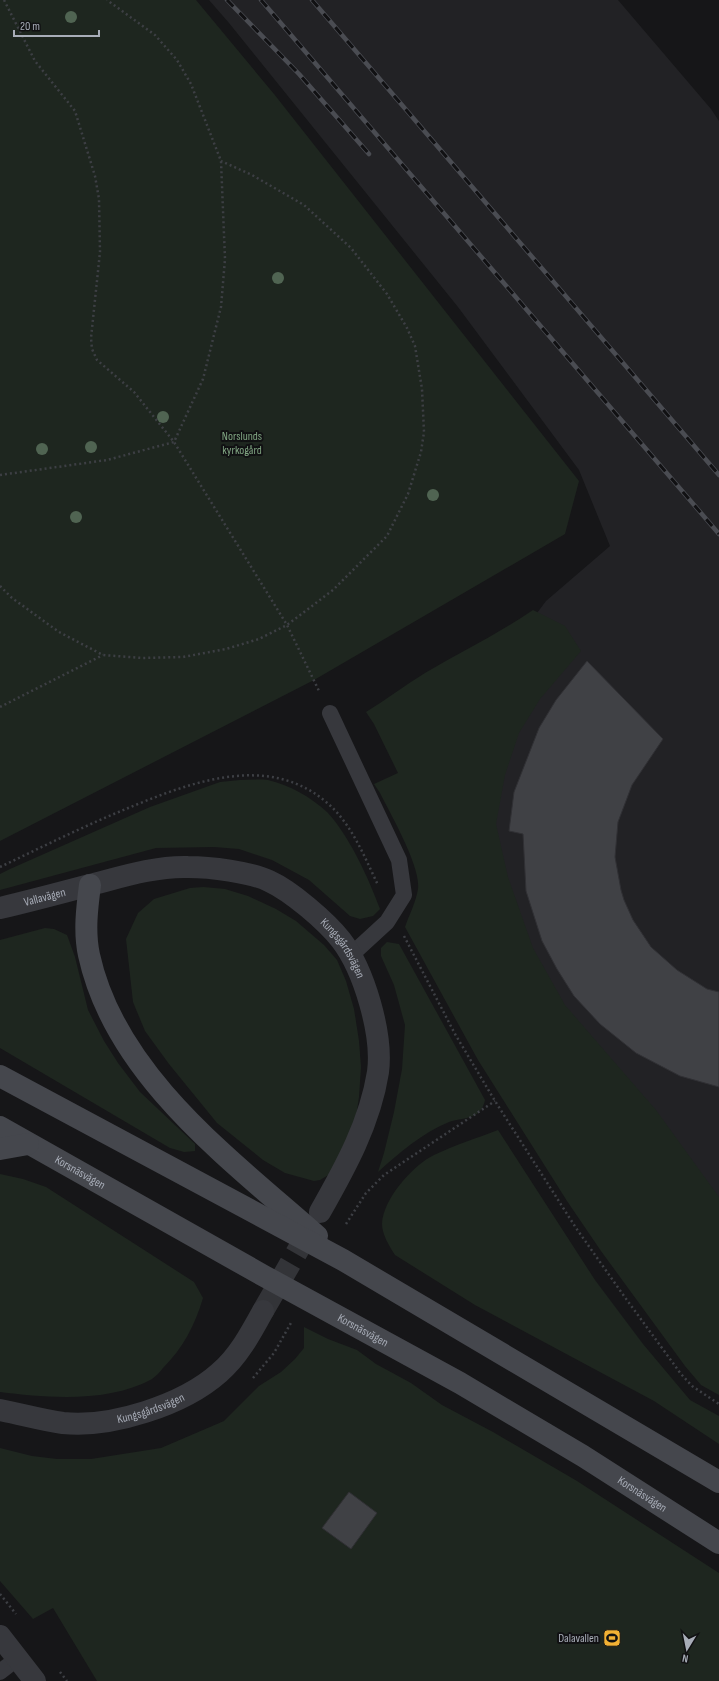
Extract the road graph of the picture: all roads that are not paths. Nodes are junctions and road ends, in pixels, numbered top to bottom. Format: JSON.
{"nodes":[{"id":1,"x":330,"y":713,"type":"road end"},
{"id":2,"x":90,"y":885,"type":"junction"},
{"id":3,"x":0,"y":908,"type":"edge"},
{"id":4,"x":350,"y":956,"type":"junction"},
{"id":5,"x":0,"y":1076,"type":"edge"},
{"id":6,"x":0,"y":1127,"type":"edge"},
{"id":7,"x":28,"y":1144,"type":"junction"},
{"id":8,"x":0,"y":1149,"type":"edge"},
{"id":9,"x":320,"y":1212,"type":"tunnel mouth"},
{"id":10,"x":343,"y":1260,"type":"junction"},
{"id":11,"x":263,"y":1311,"type":"tunnel mouth"},
{"id":12,"x":0,"y":1410,"type":"edge"},
{"id":13,"x":719,"y":1482,"type":"edge"},
{"id":14,"x":719,"y":1543,"type":"edge"},
{"id":15,"x":0,"y":1636,"type":"edge"},
{"id":16,"x":18,"y":1658,"type":"junction"},
{"id":17,"x":0,"y":1672,"type":"edge"},
{"id":18,"x":35,"y":1681,"type":"edge"}],
"edges":[{"from":1,"to":4,"type":"lane"},
{"from":2,"to":3,"type":"street","name":"Vallavägen"},
{"from":2,"to":4,"type":"street","name":"Kungsgårdsvägen"},
{"from":2,"to":10,"type":"main road"},
{"from":4,"to":9,"type":"street","name":"Kungsgårdsvägen"},
{"from":5,"to":10,"type":"main road"},
{"from":6,"to":7,"type":"main road","name":"Korsnäsvägen"},
{"from":7,"to":8,"type":"main road"},
{"from":7,"to":14,"type":"main road","name":"Korsnäsvägen"},
{"from":10,"to":13,"type":"main road"},
{"from":11,"to":12,"type":"street","name":"Kungsgårdsvägen"},
{"from":15,"to":16,"type":"street"},
{"from":16,"to":17,"type":"lane"},
{"from":16,"to":18,"type":"street"}]}
